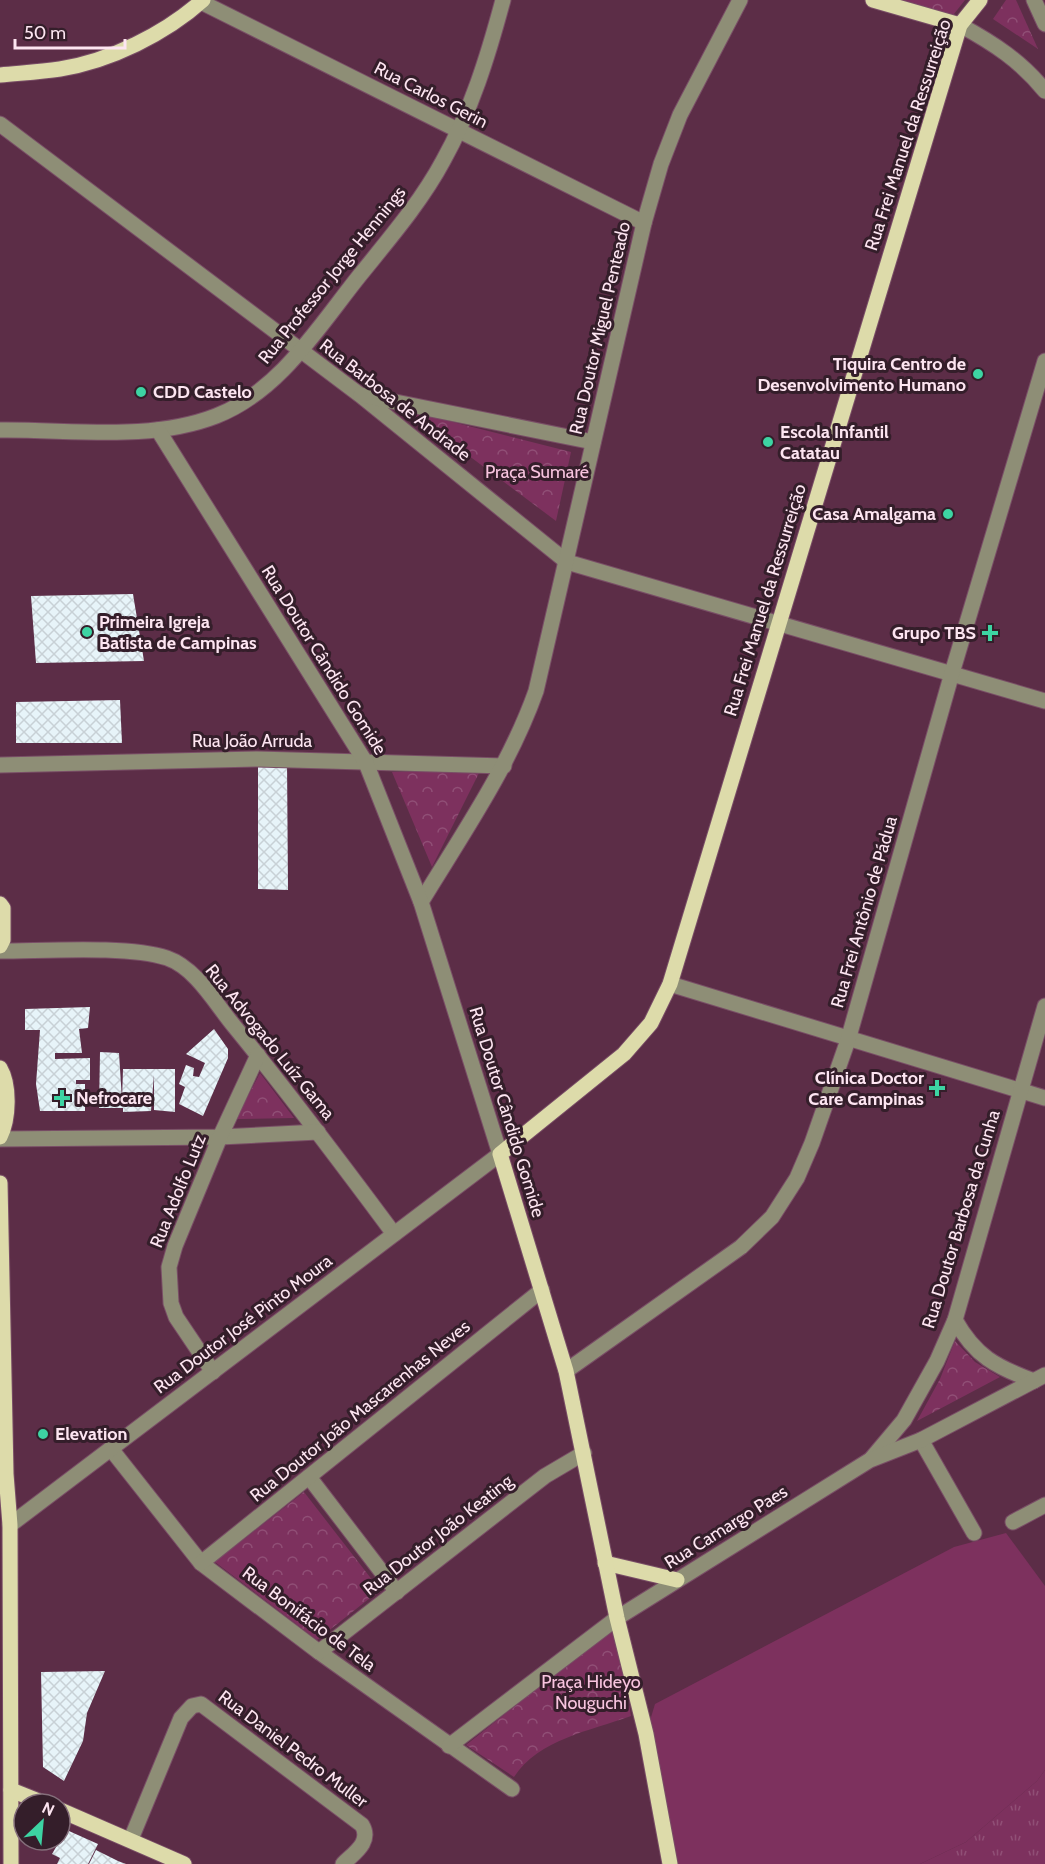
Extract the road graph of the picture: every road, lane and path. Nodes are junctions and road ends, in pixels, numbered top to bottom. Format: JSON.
{"nodes":[{"id":1,"x":503,"y":0,"type":"edge"},
{"id":2,"x":740,"y":0,"type":"edge"},
{"id":3,"x":873,"y":0,"type":"edge"},
{"id":4,"x":980,"y":0,"type":"edge"},
{"id":5,"x":1034,"y":0,"type":"edge"},
{"id":6,"x":202,"y":1,"type":"edge"},
{"id":7,"x":1045,"y":24,"type":"edge"},
{"id":8,"x":960,"y":25,"type":"junction"},
{"id":9,"x":0,"y":75,"type":"edge"},
{"id":10,"x":1045,"y":91,"type":"edge"},
{"id":11,"x":0,"y":124,"type":"edge"},
{"id":12,"x":458,"y":131,"type":"junction"},
{"id":13,"x":644,"y":223,"type":"junction"},
{"id":14,"x":300,"y":351,"type":"junction"},
{"id":15,"x":1045,"y":361,"type":"edge"},
{"id":16,"x":360,"y":394,"type":"junction"},
{"id":17,"x":0,"y":430,"type":"edge"},
{"id":18,"x":158,"y":430,"type":"junction"},
{"id":19,"x":594,"y":442,"type":"junction"},
{"id":20,"x":567,"y":562,"type":"junction"},
{"id":21,"x":777,"y":624,"type":"junction"},
{"id":22,"x":952,"y":673,"type":"junction"},
{"id":23,"x":1045,"y":701,"type":"edge"},
{"id":24,"x":366,"y":763,"type":"junction"},
{"id":25,"x":0,"y":765,"type":"edge"},
{"id":26,"x":504,"y":766,"type":"junction"},
{"id":27,"x":421,"y":902,"type":"junction"},
{"id":28,"x":0,"y":904,"type":"edge"},
{"id":29,"x":0,"y":946,"type":"edge"},
{"id":30,"x":0,"y":951,"type":"edge"},
{"id":31,"x":670,"y":984,"type":"junction"},
{"id":32,"x":1045,"y":1006,"type":"edge"},
{"id":33,"x":849,"y":1040,"type":"junction"},
{"id":34,"x":258,"y":1055,"type":"junction"},
{"id":35,"x":0,"y":1068,"type":"edge"},
{"id":36,"x":1020,"y":1090,"type":"junction"},
{"id":37,"x":1045,"y":1098,"type":"edge"},
{"id":38,"x":318,"y":1132,"type":"junction"},
{"id":39,"x":220,"y":1137,"type":"junction"},
{"id":40,"x":0,"y":1138,"type":"edge"},
{"id":41,"x":500,"y":1154,"type":"junction"},
{"id":42,"x":0,"y":1183,"type":"edge"},
{"id":43,"x":394,"y":1234,"type":"junction"},
{"id":44,"x":542,"y":1290,"type":"junction"},
{"id":45,"x":955,"y":1320,"type":"junction"},
{"id":46,"x":566,"y":1371,"type":"junction"},
{"id":47,"x":213,"y":1372,"type":"junction"},
{"id":48,"x":1040,"y":1378,"type":"edge"},
{"id":49,"x":3,"y":1413,"type":"edge"},
{"id":50,"x":921,"y":1440,"type":"junction"},
{"id":51,"x":111,"y":1449,"type":"junction"},
{"id":52,"x":584,"y":1453,"type":"junction"},
{"id":53,"x":870,"y":1460,"type":"junction"},
{"id":54,"x":3,"y":1470,"type":"edge"},
{"id":55,"x":309,"y":1477,"type":"junction"},
{"id":56,"x":1045,"y":1505,"type":"edge"},
{"id":57,"x":1014,"y":1522,"type":"dead end"},
{"id":58,"x":9,"y":1525,"type":"junction"},
{"id":59,"x":974,"y":1533,"type":"dead end"},
{"id":60,"x":201,"y":1563,"type":"junction"},
{"id":61,"x":605,"y":1563,"type":"junction"},
{"id":62,"x":677,"y":1580,"type":"junction"},
{"id":63,"x":397,"y":1592,"type":"junction"},
{"id":64,"x":616,"y":1618,"type":"junction"},
{"id":65,"x":319,"y":1652,"type":"junction"},
{"id":66,"x":449,"y":1746,"type":"junction"},
{"id":67,"x":512,"y":1789,"type":"dead end"},
{"id":68,"x":11,"y":1790,"type":"junction"},
{"id":69,"x":16,"y":1792,"type":"edge"},
{"id":70,"x":72,"y":1815,"type":"edge"},
{"id":71,"x":6,"y":1825,"type":"edge"},
{"id":72,"x":131,"y":1839,"type":"junction"},
{"id":73,"x":11,"y":1864,"type":"edge"},
{"id":74,"x":184,"y":1864,"type":"edge"},
{"id":75,"x":343,"y":1864,"type":"edge"},
{"id":76,"x":670,"y":1864,"type":"edge"}],
"edges":[{"from":1,"to":12,"type":"street","name":"Rua Professor Jorge Hennings"},
{"from":2,"to":13,"type":"street","name":"Rua Doutor Miguel Penteado"},
{"from":3,"to":8,"type":"main road"},
{"from":4,"to":8,"type":"main road","name":"Rua Frei Manuel da Ressurreição"},
{"from":5,"to":7,"type":"street"},
{"from":6,"to":9,"type":"main road"},
{"from":6,"to":12,"type":"street","name":"Rua Carlos Gerin"},
{"from":8,"to":10,"type":"street"},
{"from":8,"to":21,"type":"main road","name":"Rua Frei Manuel da Ressurreição"},
{"from":11,"to":14,"type":"street","name":"Rua Barbosa de Andrade"},
{"from":12,"to":13,"type":"street","name":"Rua Carlos Gerin"},
{"from":12,"to":14,"type":"street","name":"Rua Professor Jorge Hennings"},
{"from":13,"to":19,"type":"street","name":"Rua Doutor Miguel Penteado"},
{"from":14,"to":16,"type":"street","name":"Rua Barbosa de Andrade"},
{"from":14,"to":18,"type":"street","name":"Rua Professor Jorge Hennings"},
{"from":15,"to":22,"type":"street","name":"Rua Frei Antônio de Pádua"},
{"from":16,"to":19,"type":"street"},
{"from":16,"to":20,"type":"street","name":"Rua Barbosa de Andrade"},
{"from":17,"to":18,"type":"street","name":"Rua Professor Jorge Hennings"},
{"from":18,"to":24,"type":"street","name":"Rua Doutor Cândido Gomide"},
{"from":19,"to":20,"type":"street","name":"Rua Doutor Miguel Penteado"},
{"from":20,"to":21,"type":"street","name":"Rua Barbosa de Andrade"},
{"from":20,"to":26,"type":"street","name":"Rua Doutor Miguel Penteado"},
{"from":21,"to":22,"type":"street","name":"Rua Barbosa de Andrade"},
{"from":21,"to":31,"type":"main road","name":"Rua Frei Manuel da Ressurreição"},
{"from":22,"to":23,"type":"street","name":"Rua Barbosa de Andrade"},
{"from":22,"to":33,"type":"street","name":"Rua Frei Antônio de Pádua"},
{"from":24,"to":25,"type":"street","name":"Rua João Arruda"},
{"from":24,"to":26,"type":"street","name":"Rua João Arruda"},
{"from":24,"to":27,"type":"street","name":"Rua Doutor Cândido Gomide"},
{"from":26,"to":27,"type":"street","name":"Rua Doutor Miguel Penteado"},
{"from":27,"to":41,"type":"street","name":"Rua Doutor Cândido Gomide"},
{"from":28,"to":29,"type":"main road"},
{"from":30,"to":34,"type":"street","name":"Rua Advogado Luíz Gama"},
{"from":31,"to":33,"type":"street"},
{"from":31,"to":41,"type":"main road","name":"Rua Frei Manuel da Ressurreição"},
{"from":32,"to":36,"type":"street","name":"Rua Doutor Barbosa da Cunha"},
{"from":33,"to":36,"type":"street"},
{"from":33,"to":46,"type":"street","name":"Rua Frei Antônio de Pádua"},
{"from":34,"to":38,"type":"street","name":"Rua Advogado Luíz Gama"},
{"from":34,"to":39,"type":"street","name":"Rua Adolfo Lutz"},
{"from":35,"to":40,"type":"main road"},
{"from":36,"to":37,"type":"street"},
{"from":36,"to":45,"type":"street","name":"Rua Doutor Barbosa da Cunha"},
{"from":38,"to":39,"type":"street"},
{"from":38,"to":43,"type":"street","name":"Rua Advogado Luíz Gama"},
{"from":39,"to":40,"type":"street"},
{"from":39,"to":47,"type":"street","name":"Rua Adolfo Lutz"},
{"from":41,"to":43,"type":"street","name":"Rua Doutor José Pinto Moura"},
{"from":41,"to":44,"type":"main road","name":"Rua Doutor Cândido Gomide"},
{"from":42,"to":49,"type":"main road"},
{"from":43,"to":47,"type":"street","name":"Rua Doutor José Pinto Moura"},
{"from":44,"to":46,"type":"main road","name":"Rua Doutor Cândido Gomide"},
{"from":44,"to":55,"type":"street","name":"Rua Doutor João Mascarenhas Neves"},
{"from":45,"to":48,"type":"street"},
{"from":45,"to":53,"type":"street","name":"Rua Doutor Barbosa da Cunha"},
{"from":46,"to":52,"type":"main road","name":"Rua Doutor Cândido Gomide"},
{"from":47,"to":51,"type":"street","name":"Rua Doutor José Pinto Moura"},
{"from":48,"to":50,"type":"street","name":"Rua Camargo Paes"},
{"from":49,"to":54,"type":"main road"},
{"from":50,"to":53,"type":"street","name":"Rua Camargo Paes"},
{"from":50,"to":59,"type":"street"},
{"from":51,"to":58,"type":"street","name":"Rua Doutor José Pinto Moura"},
{"from":51,"to":60,"type":"street","name":"Rua Bonifácio de Tela"},
{"from":52,"to":61,"type":"main road","name":"Rua Doutor Cândido Gomide"},
{"from":52,"to":63,"type":"street","name":"Rua Doutor João Keating"},
{"from":53,"to":62,"type":"street","name":"Rua Camargo Paes"},
{"from":54,"to":58,"type":"main road"},
{"from":55,"to":60,"type":"street","name":"Rua Doutor João Mascarenhas Neves"},
{"from":55,"to":63,"type":"street"},
{"from":56,"to":57,"type":"street"},
{"from":58,"to":68,"type":"main road"},
{"from":60,"to":65,"type":"street","name":"Rua Bonifácio de Tela"},
{"from":61,"to":62,"type":"main road"},
{"from":61,"to":64,"type":"main road","name":"Rua Doutor Cândido Gomide"},
{"from":62,"to":64,"type":"street","name":"Rua Camargo Paes"},
{"from":63,"to":65,"type":"street","name":"Rua Doutor João Keating"},
{"from":64,"to":66,"type":"street","name":"Rua Camargo Paes"},
{"from":64,"to":76,"type":"main road","name":"Rua Doutor Cândido Gomide"},
{"from":65,"to":66,"type":"street","name":"Rua Bonifácio de Tela"},
{"from":66,"to":67,"type":"street","name":"Rua Bonifácio de Tela"},
{"from":68,"to":69,"type":"main road"},
{"from":68,"to":71,"type":"main road"},
{"from":70,"to":72,"type":"main road"},
{"from":71,"to":73,"type":"main road"},
{"from":72,"to":74,"type":"main road"},
{"from":72,"to":75,"type":"street","name":"Rua Daniel Pedro Muller"}]}
